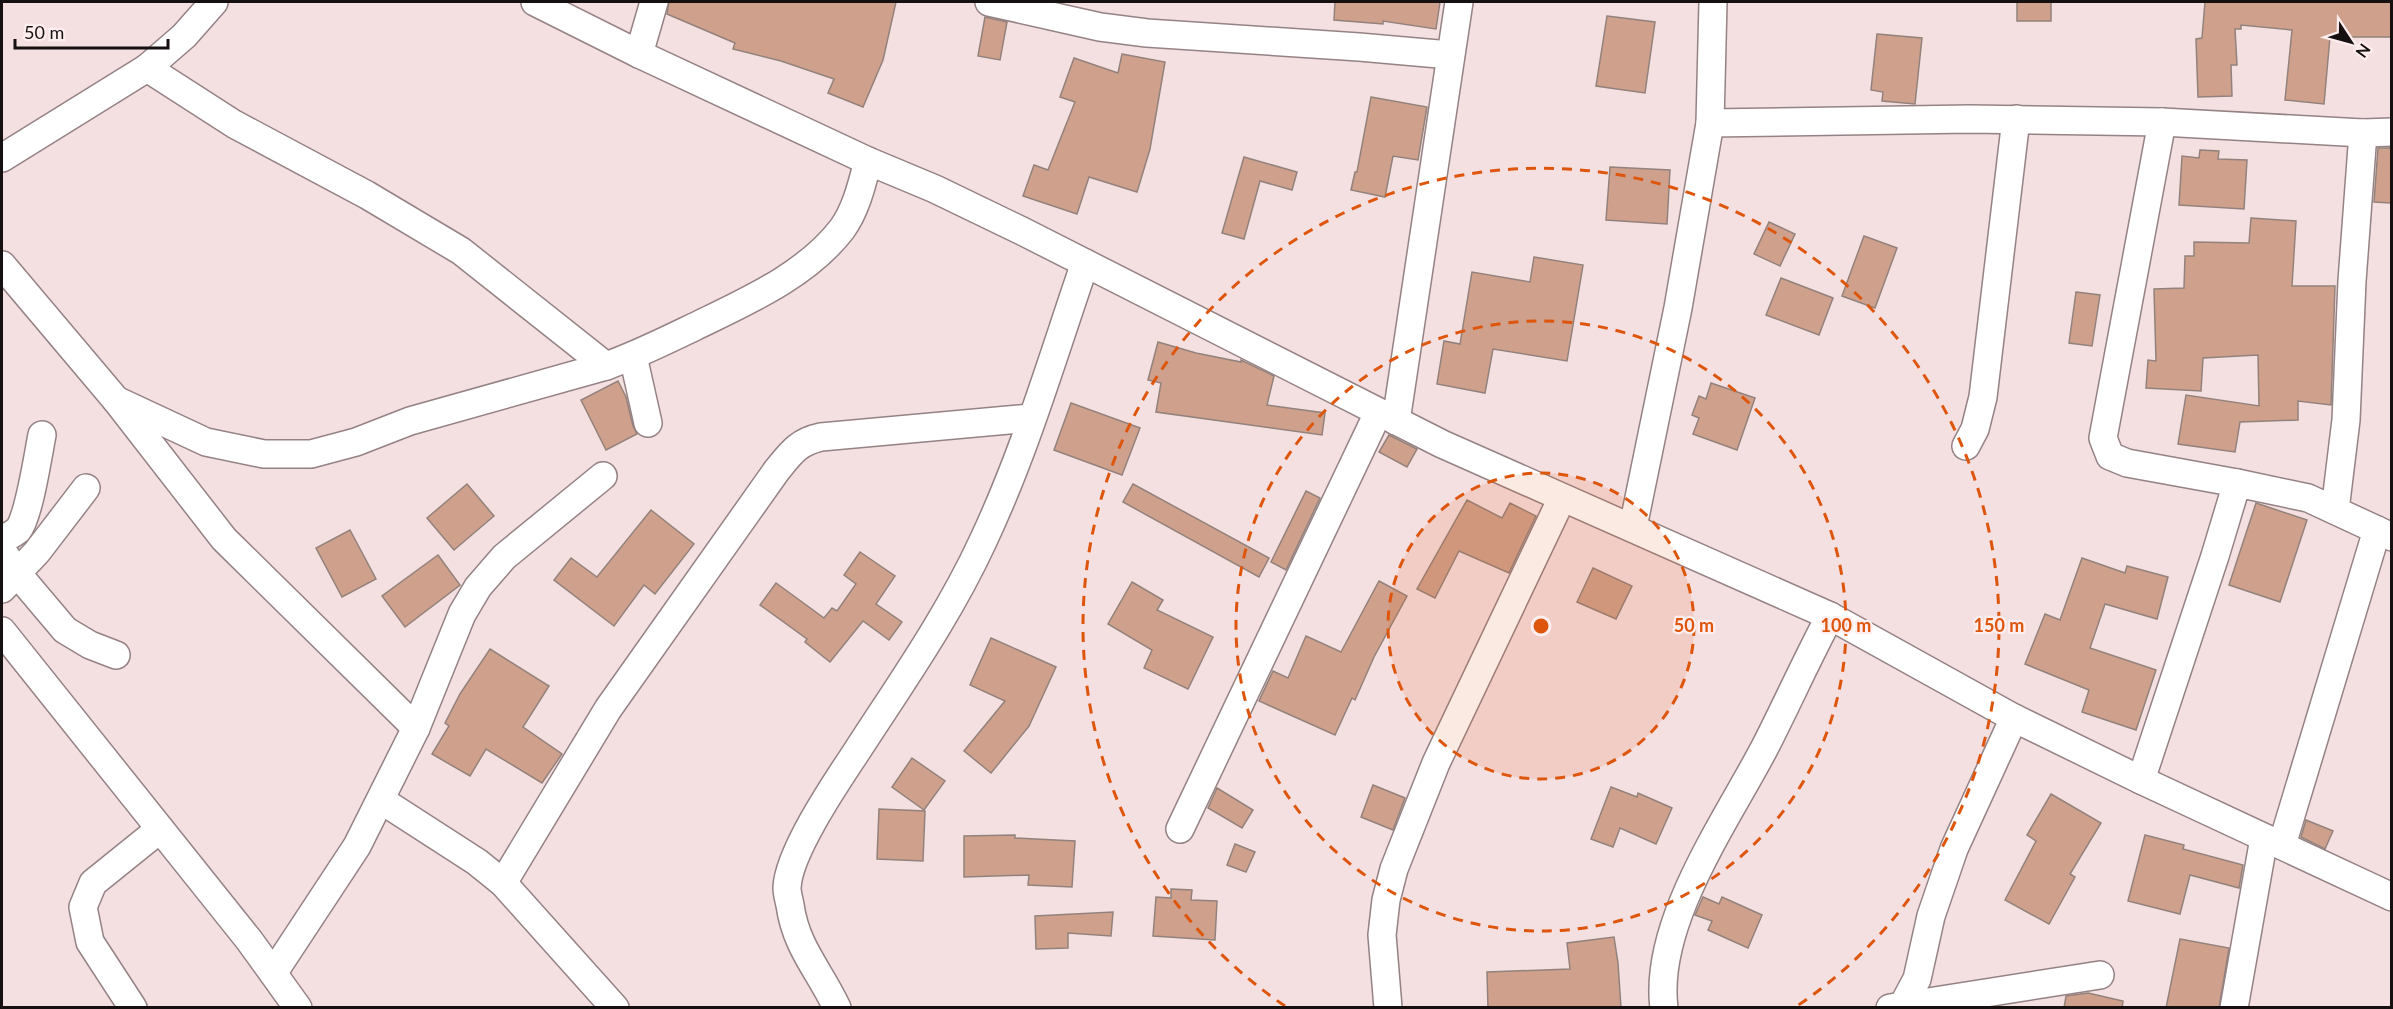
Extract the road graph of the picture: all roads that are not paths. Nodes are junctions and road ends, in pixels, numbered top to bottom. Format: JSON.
{"nodes":[{"id":1,"x":214,"y":2,"type":"edge"},
{"id":2,"x":535,"y":2,"type":"edge"},
{"id":3,"x":654,"y":2,"type":"edge"},
{"id":4,"x":989,"y":2,"type":"edge"},
{"id":5,"x":1459,"y":2,"type":"edge"},
{"id":6,"x":1713,"y":2,"type":"edge"},
{"id":7,"x":639,"y":54,"type":"junction"},
{"id":8,"x":1450,"y":55,"type":"junction"},
{"id":9,"x":147,"y":68,"type":"junction"},
{"id":10,"x":2016,"y":119,"type":"junction"},
{"id":11,"x":2162,"y":122,"type":"junction"},
{"id":12,"x":1710,"y":123,"type":"junction"},
{"id":13,"x":2391,"y":132,"type":"edge"},
{"id":14,"x":2363,"y":133,"type":"junction"},
{"id":15,"x":2,"y":158,"type":"edge"},
{"id":16,"x":868,"y":161,"type":"junction"},
{"id":17,"x":1085,"y":263,"type":"junction"},
{"id":18,"x":2,"y":265,"type":"edge"},
{"id":19,"x":633,"y":356,"type":"junction"},
{"id":20,"x":606,"y":366,"type":"junction"},
{"id":21,"x":116,"y":400,"type":"junction"},
{"id":22,"x":1387,"y":417,"type":"junction"},
{"id":23,"x":1031,"y":418,"type":"junction"},
{"id":24,"x":648,"y":423,"type":"dead end"},
{"id":25,"x":42,"y":435,"type":"dead end"},
{"id":26,"x":1966,"y":446,"type":"dead end"},
{"id":27,"x":603,"y":476,"type":"dead end"},
{"id":28,"x":2237,"y":483,"type":"junction"},
{"id":29,"x":86,"y":488,"type":"dead end"},
{"id":30,"x":1562,"y":498,"type":"junction"},
{"id":31,"x":2335,"y":510,"type":"junction"},
{"id":32,"x":1633,"y":527,"type":"junction"},
{"id":33,"x":2384,"y":533,"type":"edge"},
{"id":34,"x":2,"y":539,"type":"edge"},
{"id":35,"x":6,"y":570,"type":"edge"},
{"id":36,"x":1830,"y":616,"type":"junction"},
{"id":37,"x":2,"y":631,"type":"edge"},
{"id":38,"x":116,"y":655,"type":"dead end"},
{"id":39,"x":2014,"y":718,"type":"junction"},
{"id":40,"x":416,"y":728,"type":"junction"},
{"id":41,"x":2141,"y":780,"type":"junction"},
{"id":42,"x":381,"y":800,"type":"junction"},
{"id":43,"x":160,"y":829,"type":"junction"},
{"id":44,"x":1180,"y":829,"type":"dead end"},
{"id":45,"x":2273,"y":842,"type":"junction"},
{"id":46,"x":503,"y":884,"type":"junction"},
{"id":47,"x":2391,"y":897,"type":"edge"},
{"id":48,"x":274,"y":972,"type":"junction"},
{"id":49,"x":2100,"y":975,"type":"dead end"},
{"id":50,"x":1897,"y":1006,"type":"edge"},
{"id":51,"x":133,"y":1008,"type":"edge"},
{"id":52,"x":298,"y":1008,"type":"edge"},
{"id":53,"x":615,"y":1008,"type":"edge"},
{"id":54,"x":837,"y":1008,"type":"edge"},
{"id":55,"x":1388,"y":1008,"type":"edge"},
{"id":56,"x":1664,"y":1008,"type":"edge"},
{"id":57,"x":2234,"y":1008,"type":"edge"}],
"edges":[{"from":1,"to":9,"type":"street"},
{"from":2,"to":7,"type":"street"},
{"from":3,"to":7,"type":"street"},
{"from":4,"to":8,"type":"street"},
{"from":5,"to":8,"type":"street"},
{"from":6,"to":12,"type":"street"},
{"from":7,"to":16,"type":"street"},
{"from":8,"to":22,"type":"street"},
{"from":9,"to":15,"type":"street"},
{"from":9,"to":20,"type":"street"},
{"from":10,"to":11,"type":"street"},
{"from":10,"to":12,"type":"street"},
{"from":10,"to":26,"type":"street"},
{"from":11,"to":14,"type":"street"},
{"from":11,"to":28,"type":"street"},
{"from":12,"to":32,"type":"street"},
{"from":13,"to":14,"type":"street"},
{"from":14,"to":31,"type":"street"},
{"from":16,"to":17,"type":"street"},
{"from":16,"to":19,"type":"street"},
{"from":17,"to":22,"type":"street"},
{"from":17,"to":23,"type":"street"},
{"from":18,"to":21,"type":"street"},
{"from":19,"to":20,"type":"street"},
{"from":19,"to":24,"type":"street"},
{"from":20,"to":21,"type":"street"},
{"from":21,"to":40,"type":"street"},
{"from":22,"to":30,"type":"street"},
{"from":22,"to":44,"type":"street"},
{"from":23,"to":46,"type":"street"},
{"from":23,"to":54,"type":"street"},
{"from":25,"to":34,"type":"street"},
{"from":27,"to":40,"type":"street"},
{"from":28,"to":31,"type":"street"},
{"from":28,"to":41,"type":"street"},
{"from":29,"to":35,"type":"street"},
{"from":30,"to":32,"type":"street"},
{"from":30,"to":55,"type":"street"},
{"from":31,"to":33,"type":"street"},
{"from":32,"to":36,"type":"street"},
{"from":33,"to":45,"type":"street"},
{"from":35,"to":38,"type":"street"},
{"from":36,"to":39,"type":"street"},
{"from":36,"to":56,"type":"street"},
{"from":37,"to":43,"type":"street"},
{"from":39,"to":41,"type":"street"},
{"from":39,"to":50,"type":"street"},
{"from":40,"to":42,"type":"street"},
{"from":41,"to":45,"type":"street"},
{"from":42,"to":46,"type":"street"},
{"from":42,"to":48,"type":"street"},
{"from":43,"to":48,"type":"street"},
{"from":43,"to":51,"type":"street"},
{"from":45,"to":47,"type":"street"},
{"from":45,"to":57,"type":"street"},
{"from":46,"to":53,"type":"street"},
{"from":48,"to":52,"type":"street"},
{"from":49,"to":50,"type":"street"}]}
